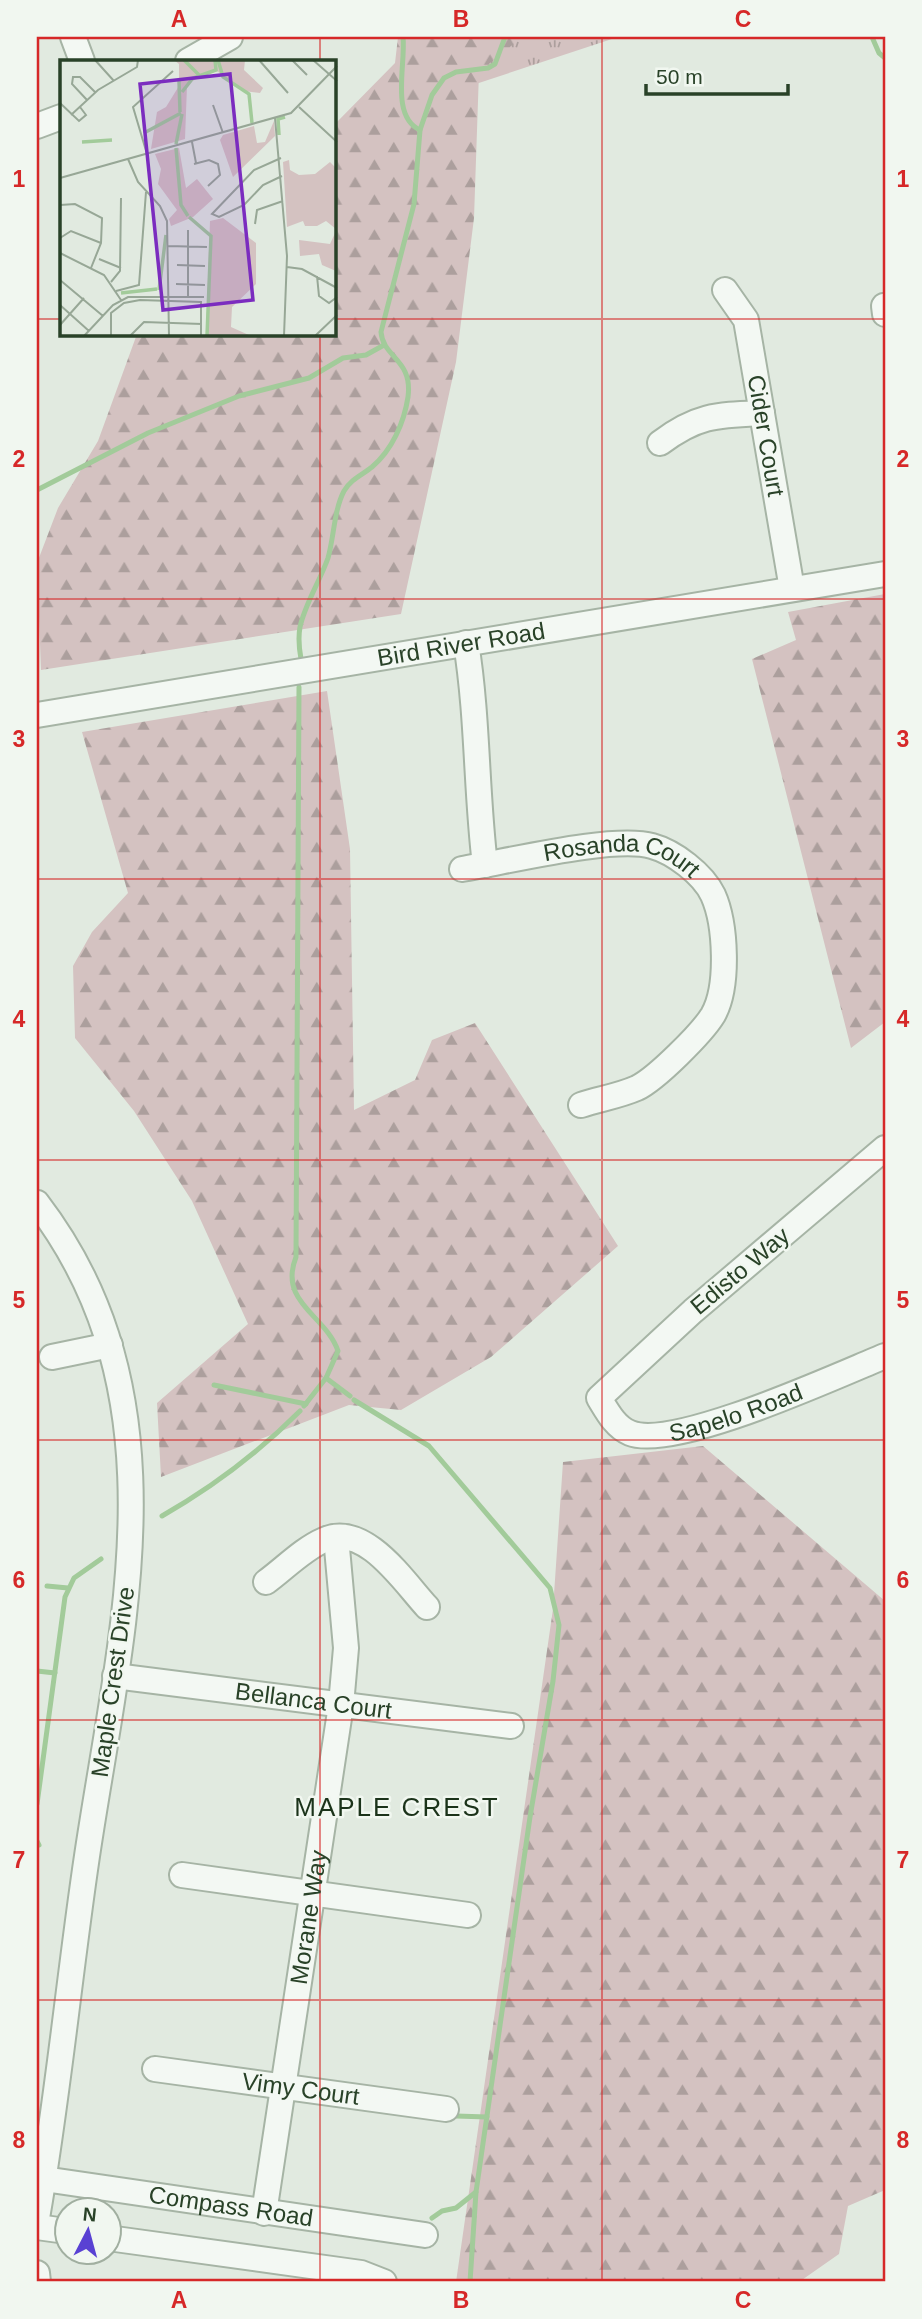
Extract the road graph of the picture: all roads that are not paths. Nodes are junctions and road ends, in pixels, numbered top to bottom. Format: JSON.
{"nodes":[{"id":1,"x":73,"y":37,"type":"edge"},
{"id":2,"x":230,"y":37,"type":"edge"},
{"id":3,"x":82,"y":60,"type":"edge"},
{"id":4,"x":190,"y":60,"type":"edge"},
{"id":5,"x":60,"y":117,"type":"edge"},
{"id":6,"x":37,"y":126,"type":"edge"},
{"id":7,"x":725,"y":290,"type":"dead end"},
{"id":8,"x":762,"y":413,"type":"junction"},
{"id":9,"x":660,"y":443,"type":"dead end"},
{"id":10,"x":885,"y":574,"type":"edge"},
{"id":11,"x":792,"y":589,"type":"junction"},
{"id":12,"x":466,"y":643,"type":"junction"},
{"id":13,"x":37,"y":715,"type":"edge"},
{"id":14,"x":580,"y":1105,"type":"dead end"},
{"id":15,"x":885,"y":1148,"type":"edge"},
{"id":16,"x":37,"y":1203,"type":"edge"},
{"id":17,"x":110,"y":1345,"type":"junction"},
{"id":18,"x":885,"y":1356,"type":"edge"},
{"id":19,"x":52,"y":1357,"type":"dead end"},
{"id":20,"x":599,"y":1398,"type":"joint"},
{"id":21,"x":336,"y":1537,"type":"junction"},
{"id":22,"x":266,"y":1582,"type":"dead end"},
{"id":23,"x":428,"y":1606,"type":"dead end"},
{"id":24,"x":115,"y":1676,"type":"junction"},
{"id":25,"x":341,"y":1705,"type":"junction"},
{"id":26,"x":511,"y":1726,"type":"dead end"},
{"id":27,"x":182,"y":1875,"type":"dead end"},
{"id":28,"x":312,"y":1894,"type":"junction"},
{"id":29,"x":468,"y":1915,"type":"dead end"},
{"id":30,"x":155,"y":2069,"type":"dead end"},
{"id":31,"x":284,"y":2087,"type":"junction"},
{"id":32,"x":446,"y":2109,"type":"dead end"},
{"id":33,"x":40,"y":2179,"type":"edge"},
{"id":34,"x":264,"y":2213,"type":"junction"},
{"id":35,"x":37,"y":2218,"type":"edge"},
{"id":36,"x":425,"y":2235,"type":"dead end"},
{"id":37,"x":122,"y":2240,"type":"edge"},
{"id":38,"x":37,"y":2273,"type":"edge"},
{"id":39,"x":38,"y":2282,"type":"edge"},
{"id":40,"x":384,"y":2282,"type":"edge"}],
"edges":[{"from":1,"to":3,"type":"street"},
{"from":2,"to":4,"type":"street"},
{"from":5,"to":6,"type":"street"},
{"from":7,"to":8,"type":"street","name":"Cider Court"},
{"from":8,"to":9,"type":"street"},
{"from":8,"to":11,"type":"street","name":"Cider Court"},
{"from":10,"to":11,"type":"street","name":"Bird River Road"},
{"from":11,"to":12,"type":"street","name":"Bird River Road"},
{"from":12,"to":13,"type":"street","name":"Bird River Road"},
{"from":12,"to":14,"type":"street","name":"Rosanda Court"},
{"from":15,"to":20,"type":"street","name":"Edisto Way"},
{"from":16,"to":17,"type":"street","name":"Maple Crest Drive"},
{"from":17,"to":19,"type":"street"},
{"from":17,"to":24,"type":"street","name":"Maple Crest Drive"},
{"from":18,"to":20,"type":"street","name":"Sapelo Road"},
{"from":21,"to":22,"type":"street"},
{"from":21,"to":23,"type":"street"},
{"from":21,"to":25,"type":"street","name":"Morane Way"},
{"from":24,"to":25,"type":"street","name":"Bellanca Court"},
{"from":24,"to":33,"type":"street","name":"Maple Crest Drive"},
{"from":25,"to":26,"type":"street","name":"Bellanca Court"},
{"from":25,"to":28,"type":"street","name":"Morane Way"},
{"from":27,"to":28,"type":"street"},
{"from":28,"to":29,"type":"street"},
{"from":28,"to":31,"type":"street","name":"Morane Way"},
{"from":30,"to":31,"type":"street","name":"Vimy Court"},
{"from":31,"to":32,"type":"street","name":"Vimy Court"},
{"from":31,"to":34,"type":"street","name":"Morane Way"},
{"from":33,"to":34,"type":"street","name":"Compass Road"},
{"from":33,"to":35,"type":"street","name":"Maple Crest Drive"},
{"from":34,"to":36,"type":"street","name":"Compass Road"},
{"from":37,"to":40,"type":"street"},
{"from":38,"to":39,"type":"street"}]}
